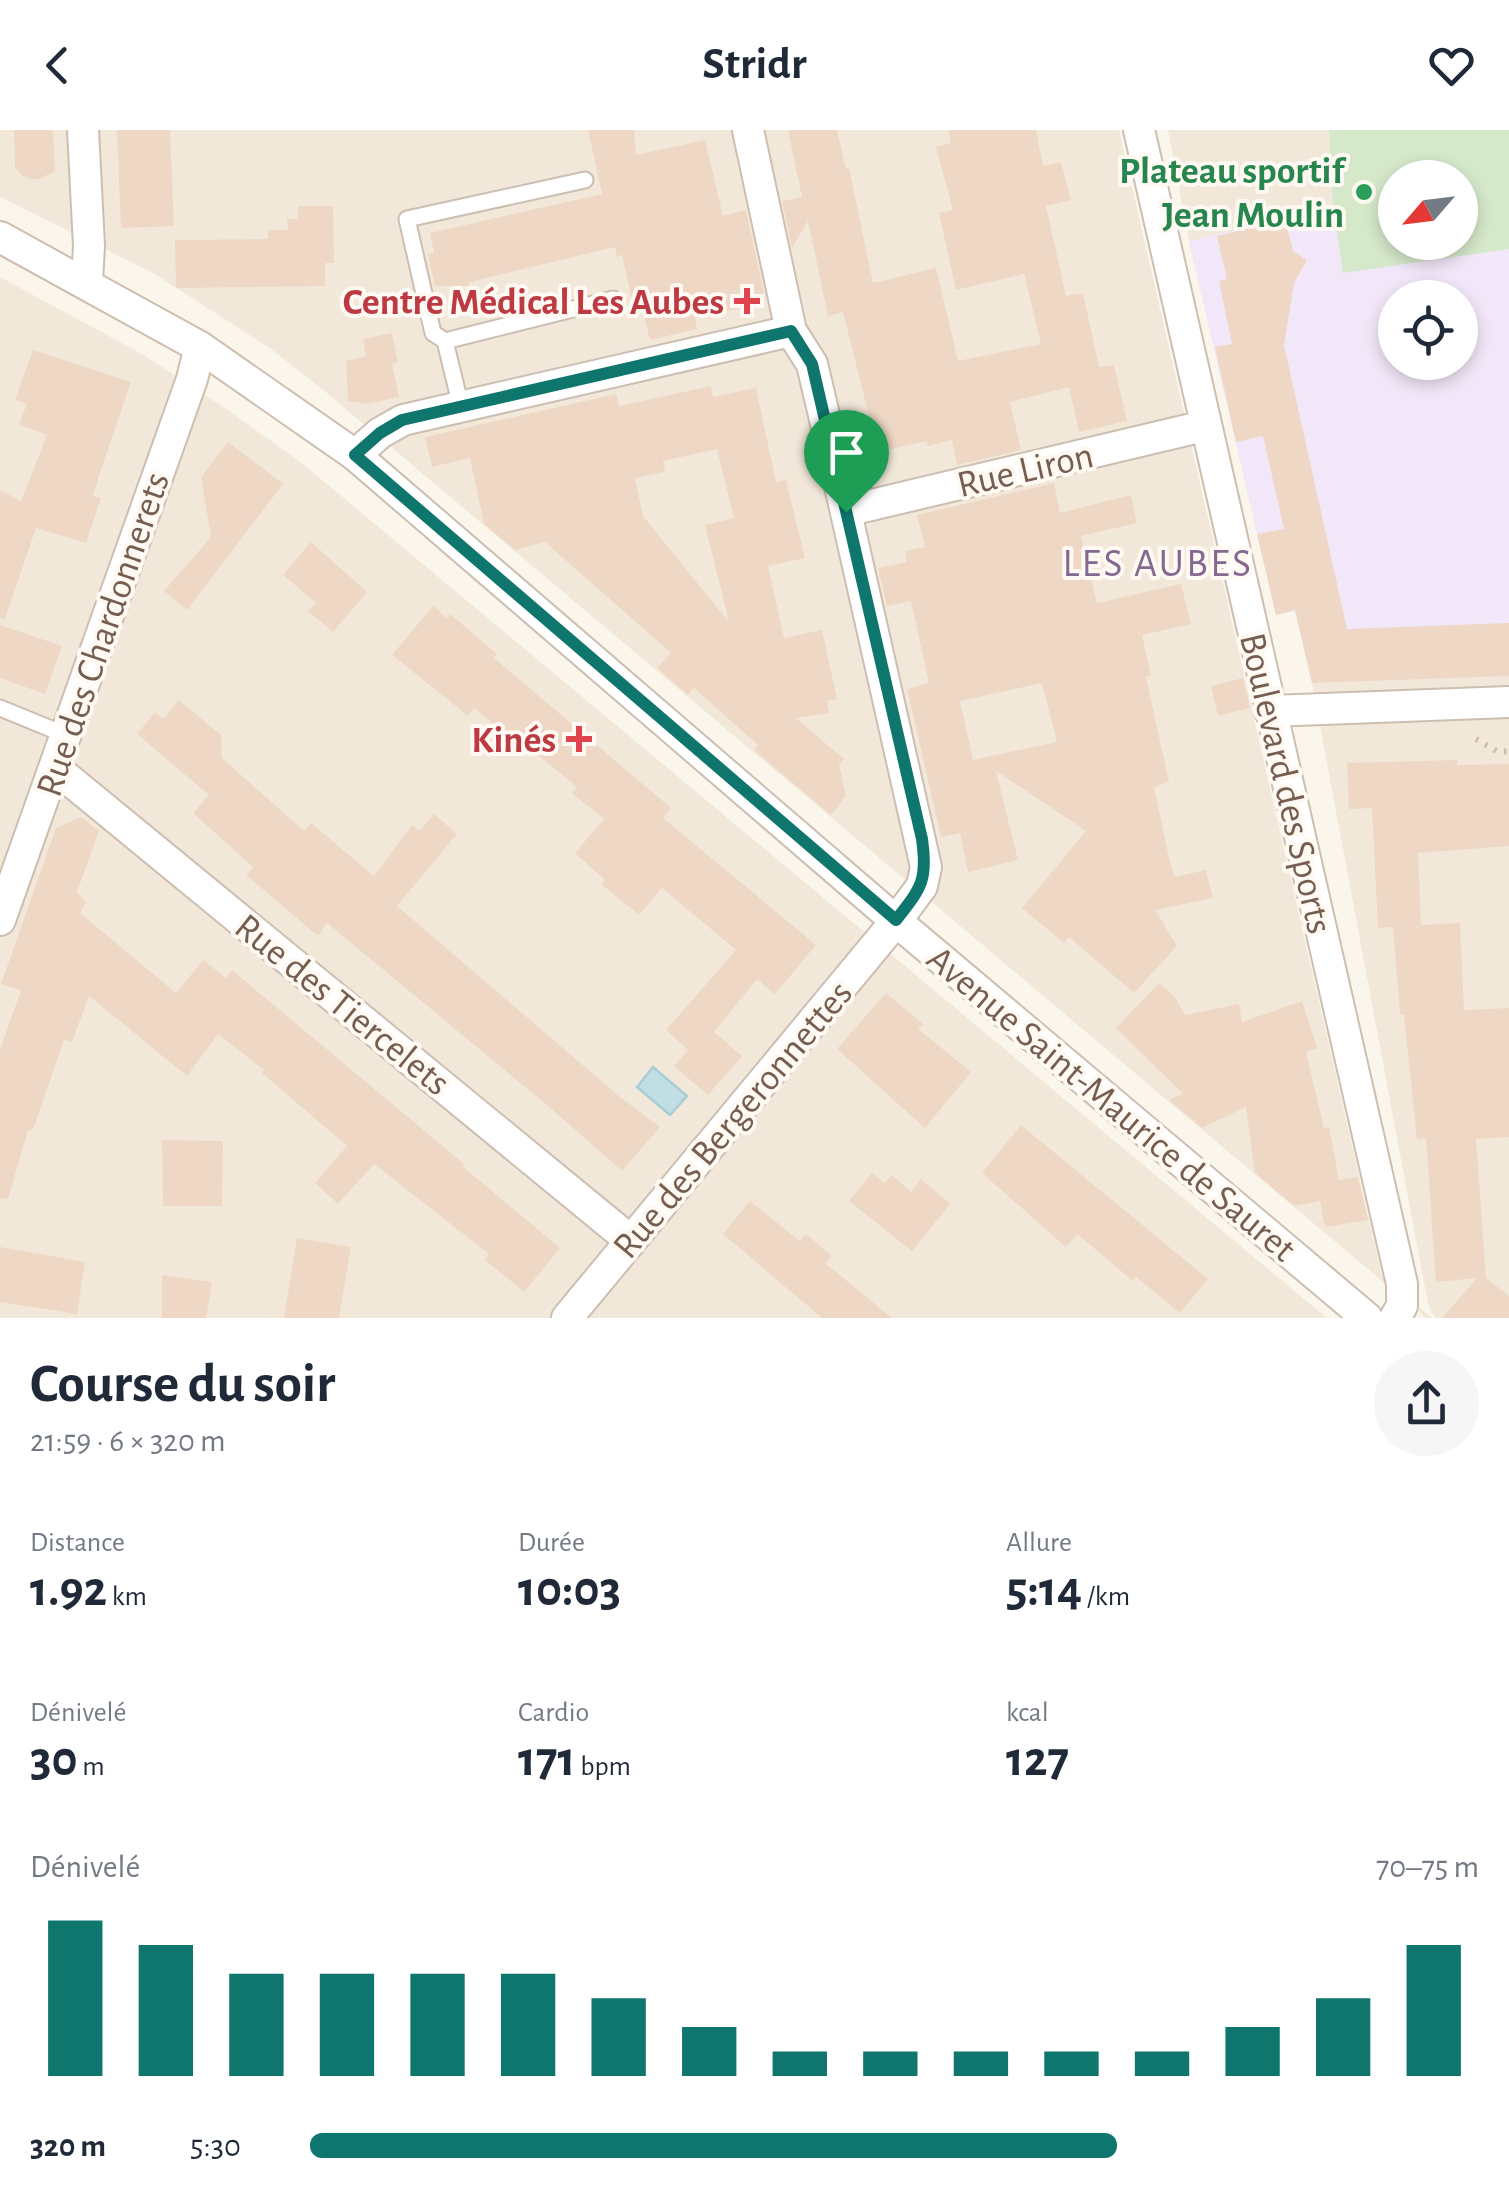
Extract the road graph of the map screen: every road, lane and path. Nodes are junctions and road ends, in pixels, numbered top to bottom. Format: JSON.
{"nodes":[{"id":1,"x":83,"y":130,"type":"edge"},
{"id":2,"x":748,"y":130,"type":"edge"},
{"id":3,"x":1139,"y":130,"type":"edge"},
{"id":4,"x":585,"y":180,"type":"dead end"},
{"id":5,"x":0,"y":237,"type":"edge"},
{"id":6,"x":86,"y":282,"type":"junction"},
{"id":7,"x":613,"y":299,"type":"dead end"},
{"id":8,"x":791,"y":331,"type":"junction"},
{"id":9,"x":445,"y":341,"type":"junction"},
{"id":10,"x":200,"y":346,"type":"junction"},
{"id":11,"x":460,"y":407,"type":"junction"},
{"id":12,"x":1204,"y":426,"type":"junction"},
{"id":13,"x":355,"y":455,"type":"junction"},
{"id":14,"x":846,"y":512,"type":"junction"},
{"id":15,"x":1509,"y":702,"type":"edge"},
{"id":16,"x":0,"y":708,"type":"edge"},
{"id":17,"x":1270,"y":710,"type":"junction"},
{"id":18,"x":66,"y":736,"type":"junction"},
{"id":19,"x":1476,"y":739,"type":"dead end"},
{"id":20,"x":1509,"y":751,"type":"edge"},
{"id":21,"x":55,"y":768,"type":"junction"},
{"id":22,"x":0,"y":920,"type":"edge"},
{"id":23,"x":896,"y":920,"type":"junction"},
{"id":24,"x":631,"y":1241,"type":"junction"},
{"id":25,"x":568,"y":1318,"type":"edge"},
{"id":26,"x":1367,"y":1318,"type":"edge"},
{"id":27,"x":1395,"y":1318,"type":"edge"}],
"edges":[{"from":1,"to":6,"type":"street"},
{"from":2,"to":8,"type":"street","name":"Rue des Bergeronnettes"},
{"from":3,"to":12,"type":"street","name":"Boulevard des Sports"},
{"from":4,"to":9,"type":"lane"},
{"from":5,"to":6,"type":"street","name":"Avenue Saint-Maurice de Sauret"},
{"from":6,"to":10,"type":"street","name":"Avenue Saint-Maurice de Sauret"},
{"from":7,"to":9,"type":"lane"},
{"from":8,"to":11,"type":"street"},
{"from":8,"to":14,"type":"street","name":"Rue des Bergeronnettes"},
{"from":9,"to":11,"type":"lane"},
{"from":10,"to":13,"type":"street","name":"Avenue Saint-Maurice de Sauret"},
{"from":10,"to":18,"type":"street","name":"Rue des Chardonnerets"},
{"from":11,"to":13,"type":"street"},
{"from":12,"to":14,"type":"street","name":"Rue Liron"},
{"from":12,"to":17,"type":"street","name":"Boulevard des Sports"},
{"from":13,"to":23,"type":"street","name":"Avenue Saint-Maurice de Sauret"},
{"from":14,"to":23,"type":"street","name":"Rue des Bergeronnettes"},
{"from":15,"to":17,"type":"street"},
{"from":16,"to":18,"type":"lane"},
{"from":17,"to":27,"type":"street","name":"Boulevard des Sports"},
{"from":18,"to":21,"type":"street","name":"Rue des Chardonnerets"},
{"from":19,"to":20,"type":"path"},
{"from":21,"to":22,"type":"street","name":"Rue des Chardonnerets"},
{"from":21,"to":24,"type":"street","name":"Rue des Tiercelets"},
{"from":23,"to":24,"type":"street","name":"Rue des Bergeronnettes"},
{"from":23,"to":26,"type":"street","name":"Avenue Saint-Maurice de Sauret"},
{"from":24,"to":25,"type":"street","name":"Rue des Bergeronnettes"}]}
